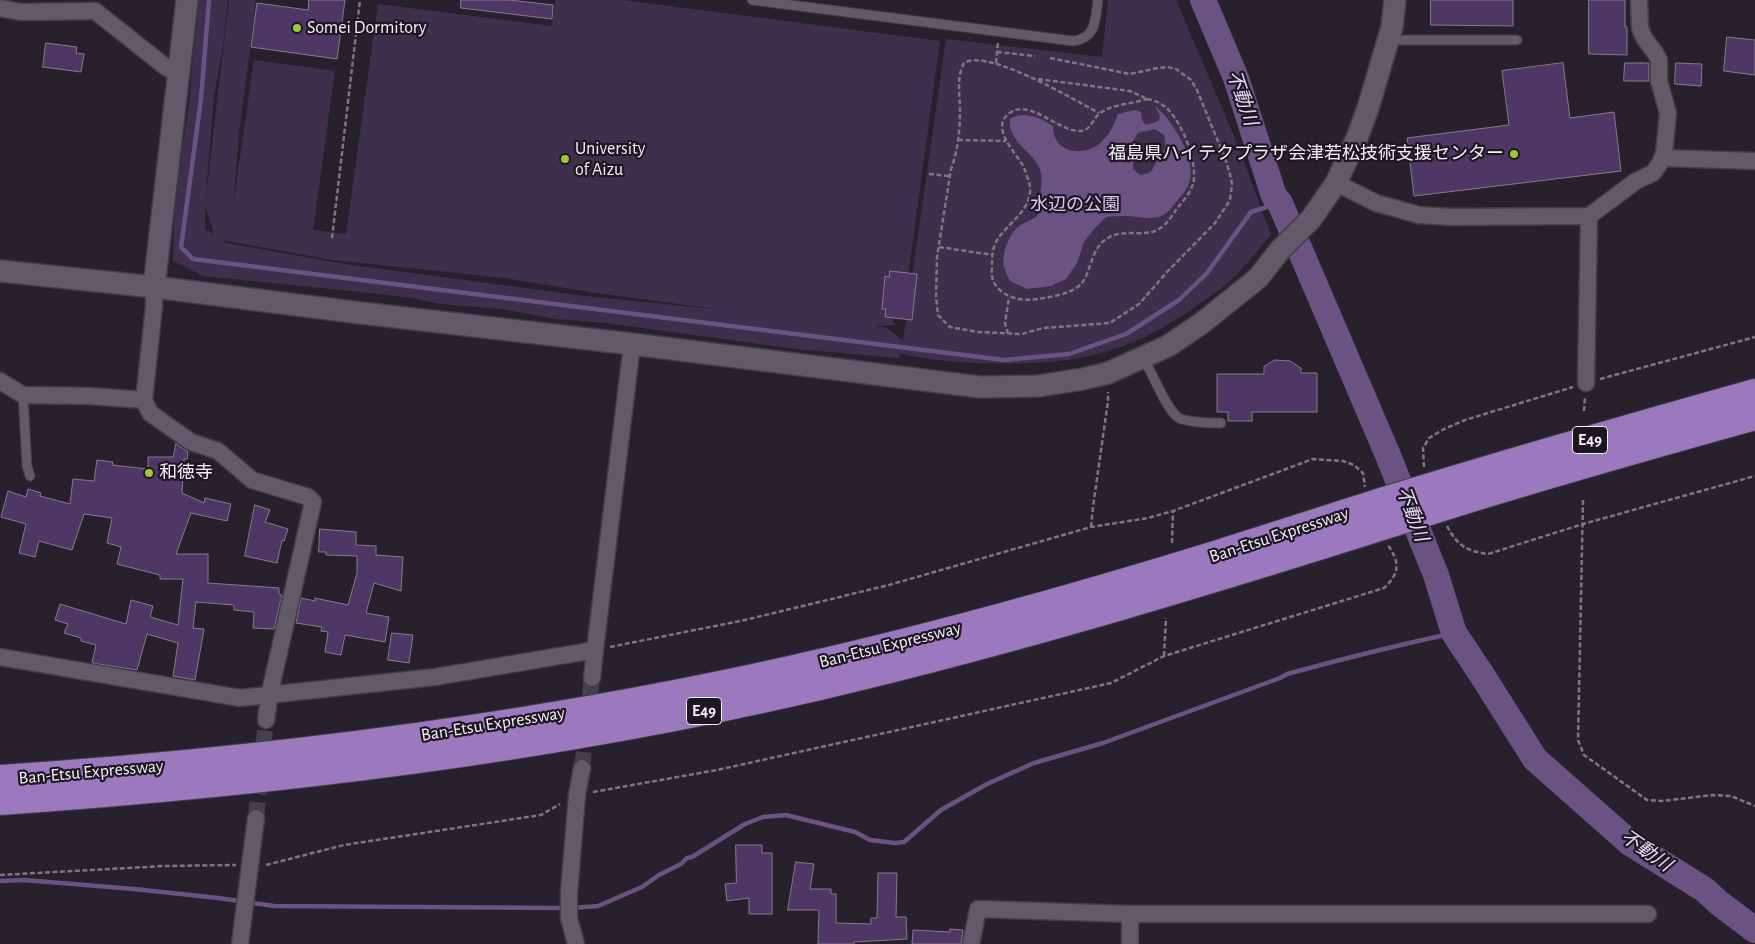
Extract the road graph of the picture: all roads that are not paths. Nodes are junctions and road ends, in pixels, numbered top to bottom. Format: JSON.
{"nodes":[{"id":1,"x":187,"y":0,"type":"edge"},
{"id":2,"x":752,"y":0,"type":"edge"},
{"id":3,"x":1098,"y":0,"type":"edge"},
{"id":4,"x":1395,"y":0,"type":"edge"},
{"id":5,"x":1639,"y":0,"type":"edge"},
{"id":6,"x":0,"y":8,"type":"edge"},
{"id":7,"x":1388,"y":40,"type":"junction"},
{"id":8,"x":1517,"y":40,"type":"dead end"},
{"id":9,"x":179,"y":70,"type":"junction"},
{"id":10,"x":1662,"y":158,"type":"junction"},
{"id":11,"x":1755,"y":161,"type":"edge"},
{"id":12,"x":1336,"y":183,"type":"junction"},
{"id":13,"x":1589,"y":216,"type":"junction"},
{"id":14,"x":0,"y":271,"type":"edge"},
{"id":15,"x":154,"y":287,"type":"junction"},
{"id":16,"x":632,"y":344,"type":"junction"},
{"id":17,"x":1148,"y":367,"type":"dead end"},
{"id":18,"x":0,"y":381,"type":"edge"},
{"id":19,"x":1586,"y":383,"type":"dead end"},
{"id":20,"x":1755,"y":393,"type":"edge"},
{"id":21,"x":23,"y":395,"type":"junction"},
{"id":22,"x":144,"y":400,"type":"junction"},
{"id":23,"x":1755,"y":416,"type":"edge"},
{"id":24,"x":1220,"y":423,"type":"dead end"},
{"id":25,"x":30,"y":476,"type":"dead end"},
{"id":26,"x":1435,"y":507,"type":"junction"},
{"id":27,"x":1379,"y":515,"type":"junction"},
{"id":28,"x":594,"y":650,"type":"junction"},
{"id":29,"x":0,"y":657,"type":"edge"},
{"id":30,"x":592,"y":678,"type":"tunnel mouth"},
{"id":31,"x":270,"y":696,"type":"junction"},
{"id":32,"x":266,"y":720,"type":"tunnel mouth"},
{"id":33,"x":582,"y":768,"type":"tunnel mouth"},
{"id":34,"x":0,"y":779,"type":"edge"},
{"id":35,"x":0,"y":801,"type":"edge"},
{"id":36,"x":256,"y":818,"type":"tunnel mouth"},
{"id":37,"x":1130,"y":914,"type":"junction"},
{"id":38,"x":1648,"y":914,"type":"dead end"},
{"id":39,"x":576,"y":942,"type":"edge"},
{"id":40,"x":240,"y":944,"type":"edge"},
{"id":41,"x":971,"y":944,"type":"edge"},
{"id":42,"x":1130,"y":944,"type":"edge"}],
"edges":[{"from":1,"to":9,"type":"street"},
{"from":2,"to":3,"type":"lane"},
{"from":4,"to":7,"type":"street"},
{"from":5,"to":10,"type":"street"},
{"from":6,"to":9,"type":"street"},
{"from":7,"to":8,"type":"lane"},
{"from":7,"to":12,"type":"street"},
{"from":9,"to":15,"type":"street"},
{"from":10,"to":11,"type":"street"},
{"from":10,"to":13,"type":"street"},
{"from":12,"to":13,"type":"street"},
{"from":12,"to":16,"type":"street"},
{"from":13,"to":19,"type":"street"},
{"from":14,"to":15,"type":"street"},
{"from":15,"to":16,"type":"street"},
{"from":15,"to":22,"type":"street"},
{"from":16,"to":28,"type":"street"},
{"from":17,"to":24,"type":"lane"},
{"from":18,"to":21,"type":"street"},
{"from":20,"to":26,"type":"highway","name":"Ban-Etsu Expressway","number":"E49"},
{"from":21,"to":22,"type":"street"},
{"from":21,"to":25,"type":"lane"},
{"from":22,"to":31,"type":"street"},
{"from":23,"to":26,"type":"highway","name":"Ban-Etsu Expressway","number":"E49"},
{"from":26,"to":27,"type":"highway","name":"Ban-Etsu Expressway","number":"E49"},
{"from":27,"to":34,"type":"highway","name":"Ban-Etsu Expressway","number":"E49"},
{"from":27,"to":35,"type":"highway","name":"Ban-Etsu Expressway","number":"E49"},
{"from":28,"to":30,"type":"street"},
{"from":28,"to":31,"type":"street"},
{"from":29,"to":31,"type":"street"},
{"from":31,"to":32,"type":"street"},
{"from":33,"to":39,"type":"street"},
{"from":36,"to":40,"type":"street"},
{"from":37,"to":38,"type":"street"},
{"from":37,"to":41,"type":"street"},
{"from":37,"to":42,"type":"street"}]}
